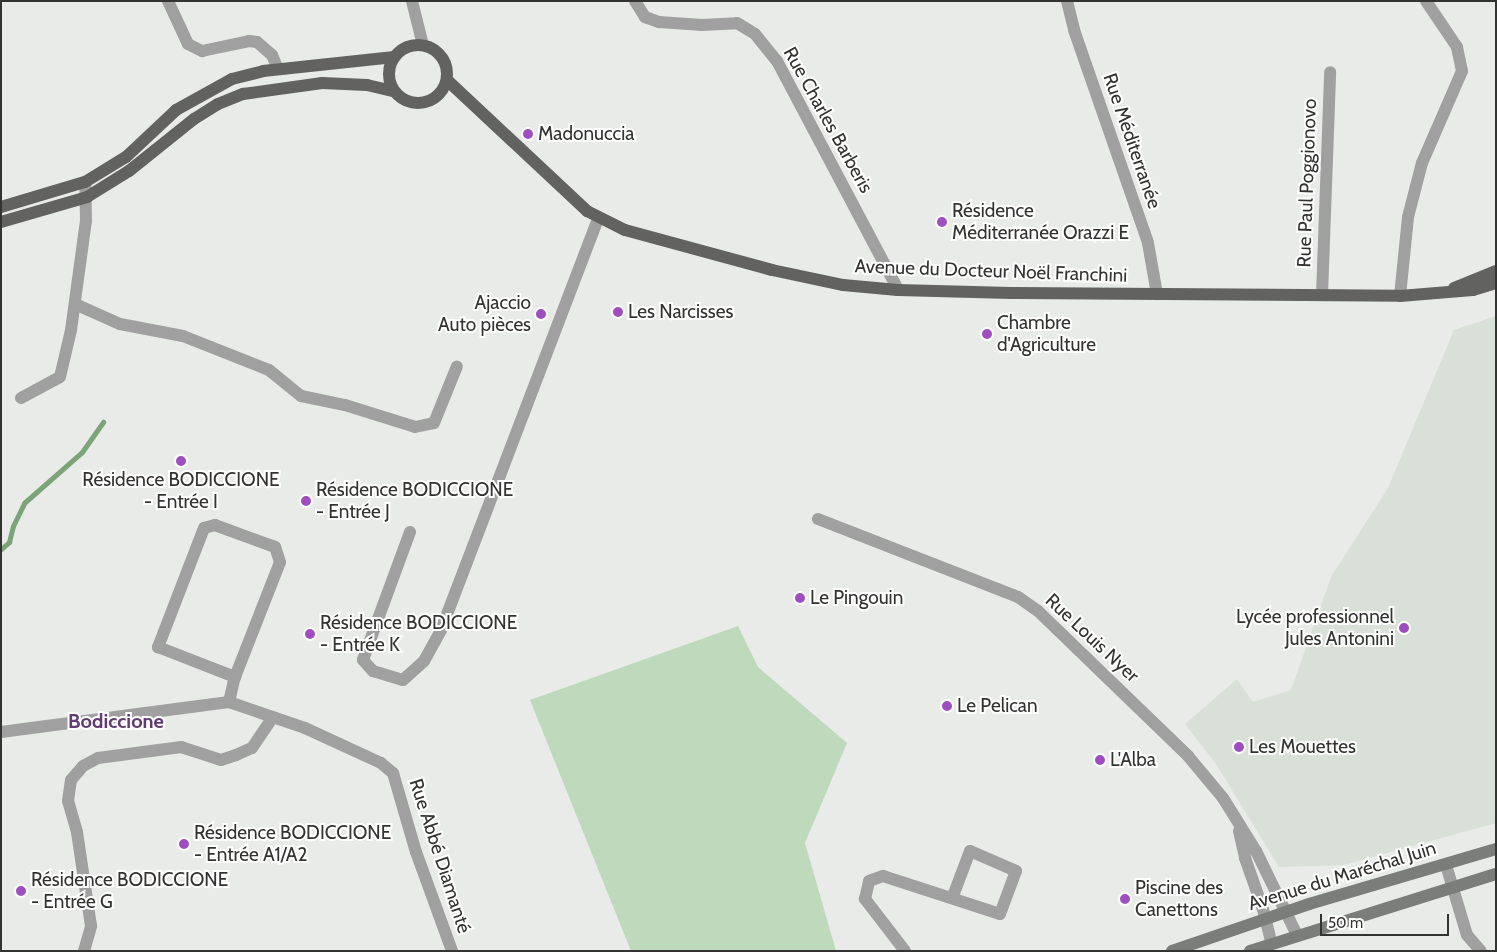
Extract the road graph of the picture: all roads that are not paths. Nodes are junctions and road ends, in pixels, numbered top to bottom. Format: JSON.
{"nodes":[{"id":1,"x":168,"y":1,"type":"edge"},
{"id":2,"x":412,"y":1,"type":"edge"},
{"id":3,"x":635,"y":1,"type":"edge"},
{"id":4,"x":1067,"y":1,"type":"edge"},
{"id":5,"x":1426,"y":1,"type":"edge"},
{"id":6,"x":423,"y":45,"type":"junction"},
{"id":7,"x":394,"y":57,"type":"junction"},
{"id":8,"x":278,"y":69,"type":"junction"},
{"id":9,"x":1330,"y":72,"type":"dead end"},
{"id":10,"x":448,"y":80,"type":"junction"},
{"id":11,"x":394,"y":91,"type":"junction"},
{"id":12,"x":85,"y":182,"type":"junction"},
{"id":13,"x":87,"y":197,"type":"junction"},
{"id":14,"x":1,"y":207,"type":"edge"},
{"id":15,"x":599,"y":217,"type":"junction"},
{"id":16,"x":1,"y":222,"type":"edge"},
{"id":17,"x":1496,"y":271,"type":"edge"},
{"id":18,"x":1496,"y":283,"type":"edge"},
{"id":19,"x":898,"y":290,"type":"junction"},
{"id":20,"x":1447,"y":291,"type":"junction"},
{"id":21,"x":1157,"y":294,"type":"junction"},
{"id":22,"x":1322,"y":296,"type":"junction"},
{"id":23,"x":1400,"y":296,"type":"junction"},
{"id":24,"x":75,"y":304,"type":"junction"},
{"id":25,"x":458,"y":366,"type":"dead end"},
{"id":26,"x":21,"y":398,"type":"dead end"},
{"id":27,"x":818,"y":519,"type":"dead end"},
{"id":28,"x":410,"y":532,"type":"dead end"},
{"id":29,"x":235,"y":677,"type":"junction"},
{"id":30,"x":229,"y":702,"type":"junction"},
{"id":31,"x":273,"y":717,"type":"junction"},
{"id":32,"x":1,"y":732,"type":"edge"},
{"id":33,"x":1239,"y":826,"type":"junction"},
{"id":34,"x":1496,"y":849,"type":"edge"},
{"id":35,"x":1446,"y":864,"type":"junction"},
{"id":36,"x":1496,"y":874,"type":"edge"},
{"id":37,"x":1453,"y":887,"type":"junction"},
{"id":38,"x":953,"y":896,"type":"junction"},
{"id":39,"x":1287,"y":912,"type":"junction"},
{"id":40,"x":1266,"y":918,"type":"junction"},
{"id":41,"x":1297,"y":935,"type":"junction"},
{"id":42,"x":1272,"y":944,"type":"junction"},
{"id":43,"x":84,"y":951,"type":"edge"},
{"id":44,"x":452,"y":951,"type":"edge"},
{"id":45,"x":905,"y":951,"type":"edge"},
{"id":46,"x":1172,"y":951,"type":"edge"},
{"id":47,"x":1250,"y":951,"type":"edge"},
{"id":48,"x":1481,"y":951,"type":"edge"}],
"edges":[{"from":1,"to":8,"type":"street"},
{"from":2,"to":6,"type":"street"},
{"from":3,"to":19,"type":"street","name":"Rue Charles Barberis"},
{"from":4,"to":21,"type":"street","name":"Rue Méditerranée"},
{"from":5,"to":23,"type":"street"},
{"from":6,"to":7,"type":"main road"},
{"from":6,"to":10,"type":"main road"},
{"from":7,"to":8,"type":"main road"},
{"from":7,"to":11,"type":"main road"},
{"from":8,"to":12,"type":"main road"},
{"from":9,"to":22,"type":"street","name":"Rue Paul Poggionovo"},
{"from":10,"to":11,"type":"main road"},
{"from":10,"to":15,"type":"main road","name":"Avenue du Docteur Noël Franchini"},
{"from":11,"to":13,"type":"main road"},
{"from":12,"to":13,"type":"street"},
{"from":12,"to":14,"type":"main road"},
{"from":13,"to":16,"type":"main road"},
{"from":13,"to":24,"type":"street"},
{"from":15,"to":19,"type":"main road","name":"Avenue du Docteur Noël Franchini"},
{"from":15,"to":28,"type":"street"},
{"from":17,"to":20,"type":"main road","name":"Avenue du Docteur Noël Franchini"},
{"from":18,"to":20,"type":"main road","name":"Avenue du Docteur Noël Franchini"},
{"from":19,"to":21,"type":"main road","name":"Avenue du Docteur Noël Franchini"},
{"from":20,"to":23,"type":"main road","name":"Avenue du Docteur Noël Franchini"},
{"from":21,"to":22,"type":"main road","name":"Avenue du Docteur Noël Franchini"},
{"from":22,"to":23,"type":"main road","name":"Avenue du Docteur Noël Franchini"},
{"from":24,"to":25,"type":"street"},
{"from":24,"to":26,"type":"street"},
{"from":27,"to":33,"type":"street","name":"Rue Louis Nyer"},
{"from":29,"to":29,"type":"street"},
{"from":29,"to":30,"type":"street"},
{"from":30,"to":31,"type":"street"},
{"from":30,"to":32,"type":"street"},
{"from":31,"to":43,"type":"street"},
{"from":31,"to":44,"type":"street","name":"Rue Abbé Diamanté"},
{"from":33,"to":39,"type":"street","name":"Rue Louis Nyer"},
{"from":33,"to":40,"type":"street","name":"Rue Louis Nyer"},
{"from":34,"to":35,"type":"main road","name":"Avenue du Maréchal Juin"},
{"from":35,"to":37,"type":"street"},
{"from":35,"to":39,"type":"main road","name":"Avenue du Maréchal Juin"},
{"from":36,"to":37,"type":"main road"},
{"from":37,"to":41,"type":"main road"},
{"from":37,"to":48,"type":"street"},
{"from":38,"to":38,"type":"street"},
{"from":38,"to":45,"type":"street"},
{"from":39,"to":40,"type":"main road","name":"Avenue du Maréchal Juin"},
{"from":39,"to":41,"type":"street","name":"Rue Louis Nyer"},
{"from":40,"to":42,"type":"street","name":"Rue Louis Nyer"},
{"from":40,"to":46,"type":"main road","name":"Avenue du Maréchal Juin"},
{"from":41,"to":42,"type":"main road"},
{"from":42,"to":47,"type":"main road"}]}
